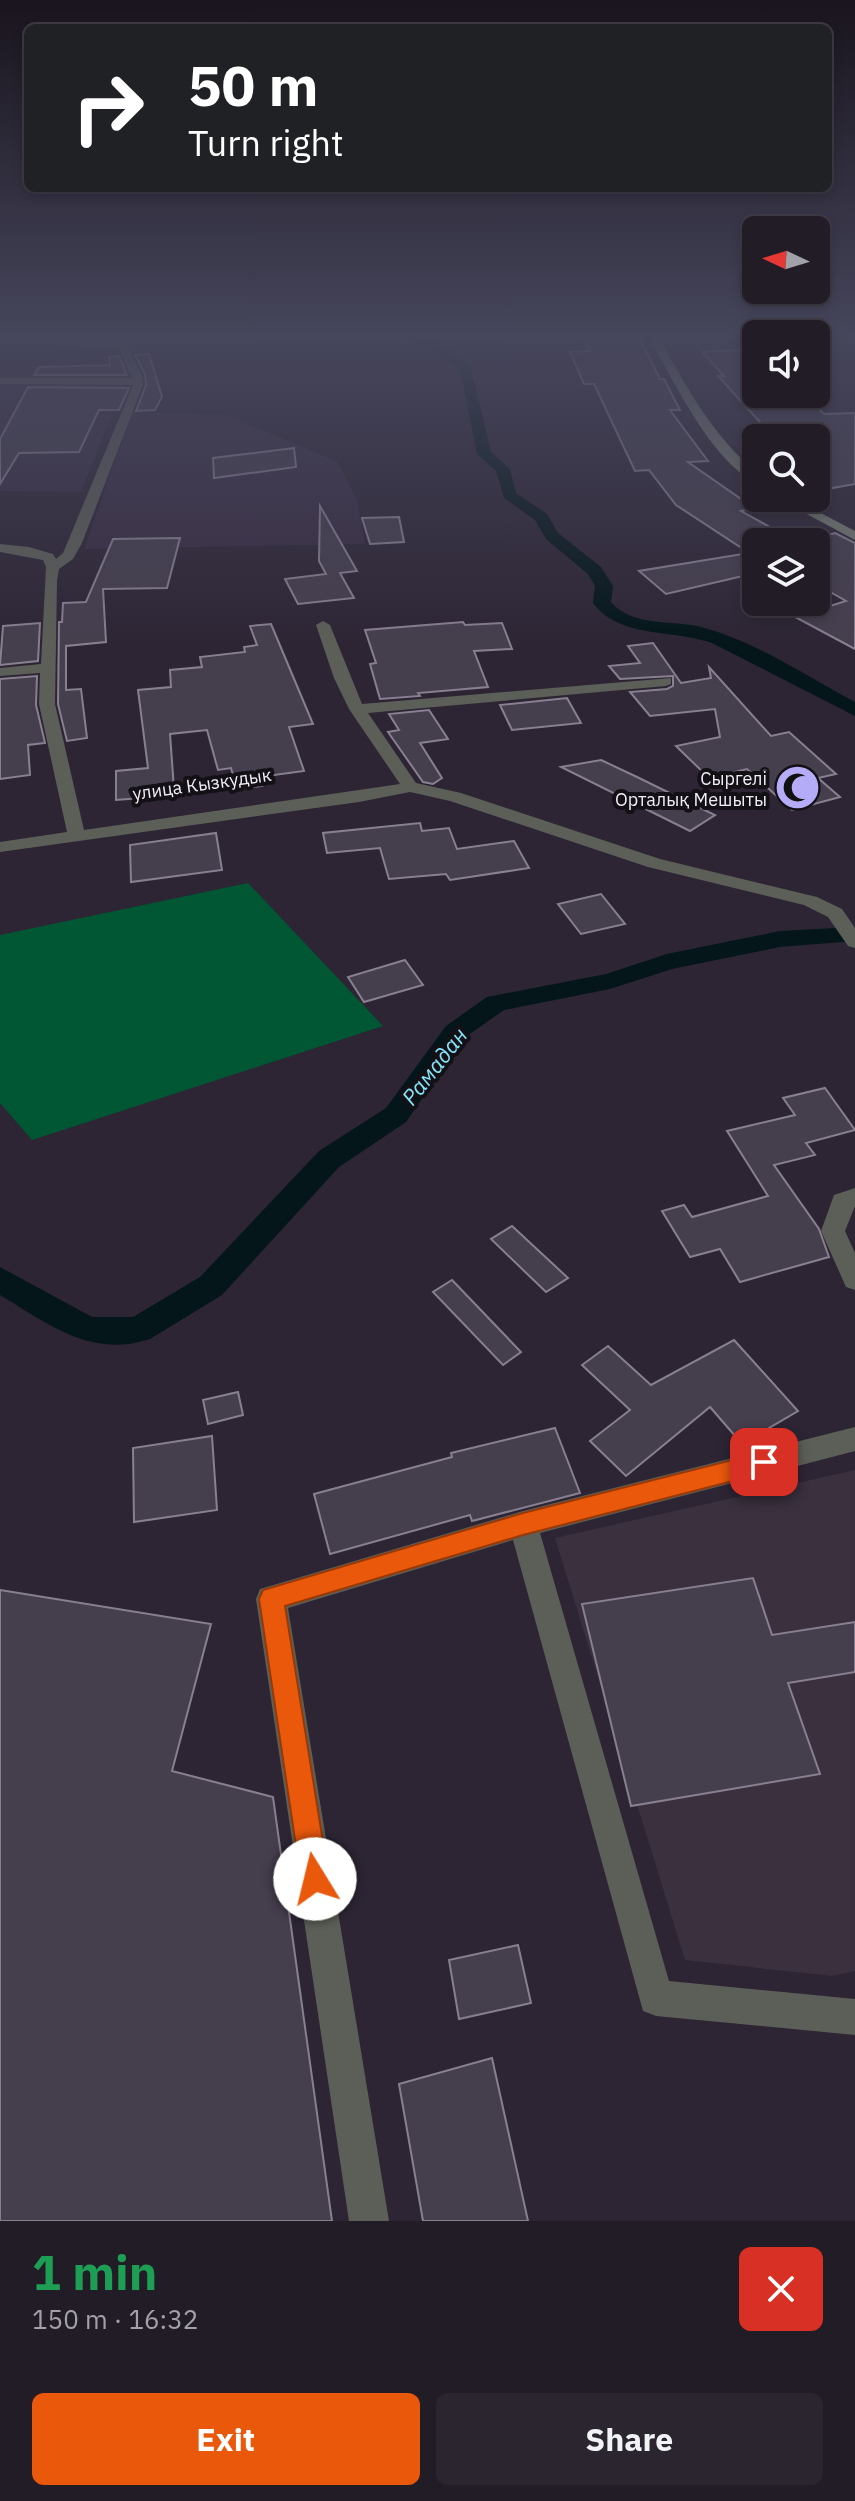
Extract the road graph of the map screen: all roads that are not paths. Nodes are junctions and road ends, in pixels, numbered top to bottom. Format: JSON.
{"nodes":[{"id":1,"x":116,"y":439,"type":"edge"},
{"id":2,"x":716,"y":439,"type":"edge"},
{"id":3,"x":742,"y":465,"type":"edge"},
{"id":4,"x":810,"y":512,"type":"edge"},
{"id":5,"x":855,"y":536,"type":"edge"},
{"id":6,"x":0,"y":548,"type":"edge"},
{"id":7,"x":53,"y":567,"type":"junction"},
{"id":8,"x":323,"y":625,"type":"dead end"},
{"id":9,"x":48,"y":668,"type":"junction"},
{"id":10,"x":0,"y":672,"type":"edge"},
{"id":11,"x":666,"y":681,"type":"dead end"},
{"id":12,"x":357,"y":709,"type":"junction"},
{"id":13,"x":410,"y":787,"type":"junction"},
{"id":14,"x":74,"y":830,"type":"junction"},
{"id":15,"x":0,"y":832,"type":"edge"},
{"id":16,"x":0,"y":847,"type":"edge"},
{"id":17,"x":855,"y":942,"type":"edge"},
{"id":18,"x":855,"y":1197,"type":"edge"},
{"id":19,"x":855,"y":1280,"type":"edge"},
{"id":20,"x":855,"y":1439,"type":"edge"},
{"id":21,"x":523,"y":1524,"type":"junction"},
{"id":22,"x":855,"y":2017,"type":"edge"},
{"id":23,"x":369,"y":2221,"type":"edge"}],
"edges":[{"from":1,"to":7,"type":"street"},
{"from":2,"to":3,"type":"main road"},
{"from":4,"to":5,"type":"main road"},
{"from":6,"to":7,"type":"street"},
{"from":7,"to":9,"type":"street"},
{"from":8,"to":12,"type":"street"},
{"from":9,"to":10,"type":"street"},
{"from":9,"to":14,"type":"street"},
{"from":11,"to":12,"type":"street"},
{"from":12,"to":13,"type":"street"},
{"from":13,"to":14,"type":"street"},
{"from":13,"to":17,"type":"street"},
{"from":14,"to":15,"type":"street"},
{"from":14,"to":16,"type":"street"},
{"from":18,"to":19,"type":"street"},
{"from":20,"to":21,"type":"street"},
{"from":21,"to":22,"type":"street"},
{"from":21,"to":23,"type":"street"}]}
